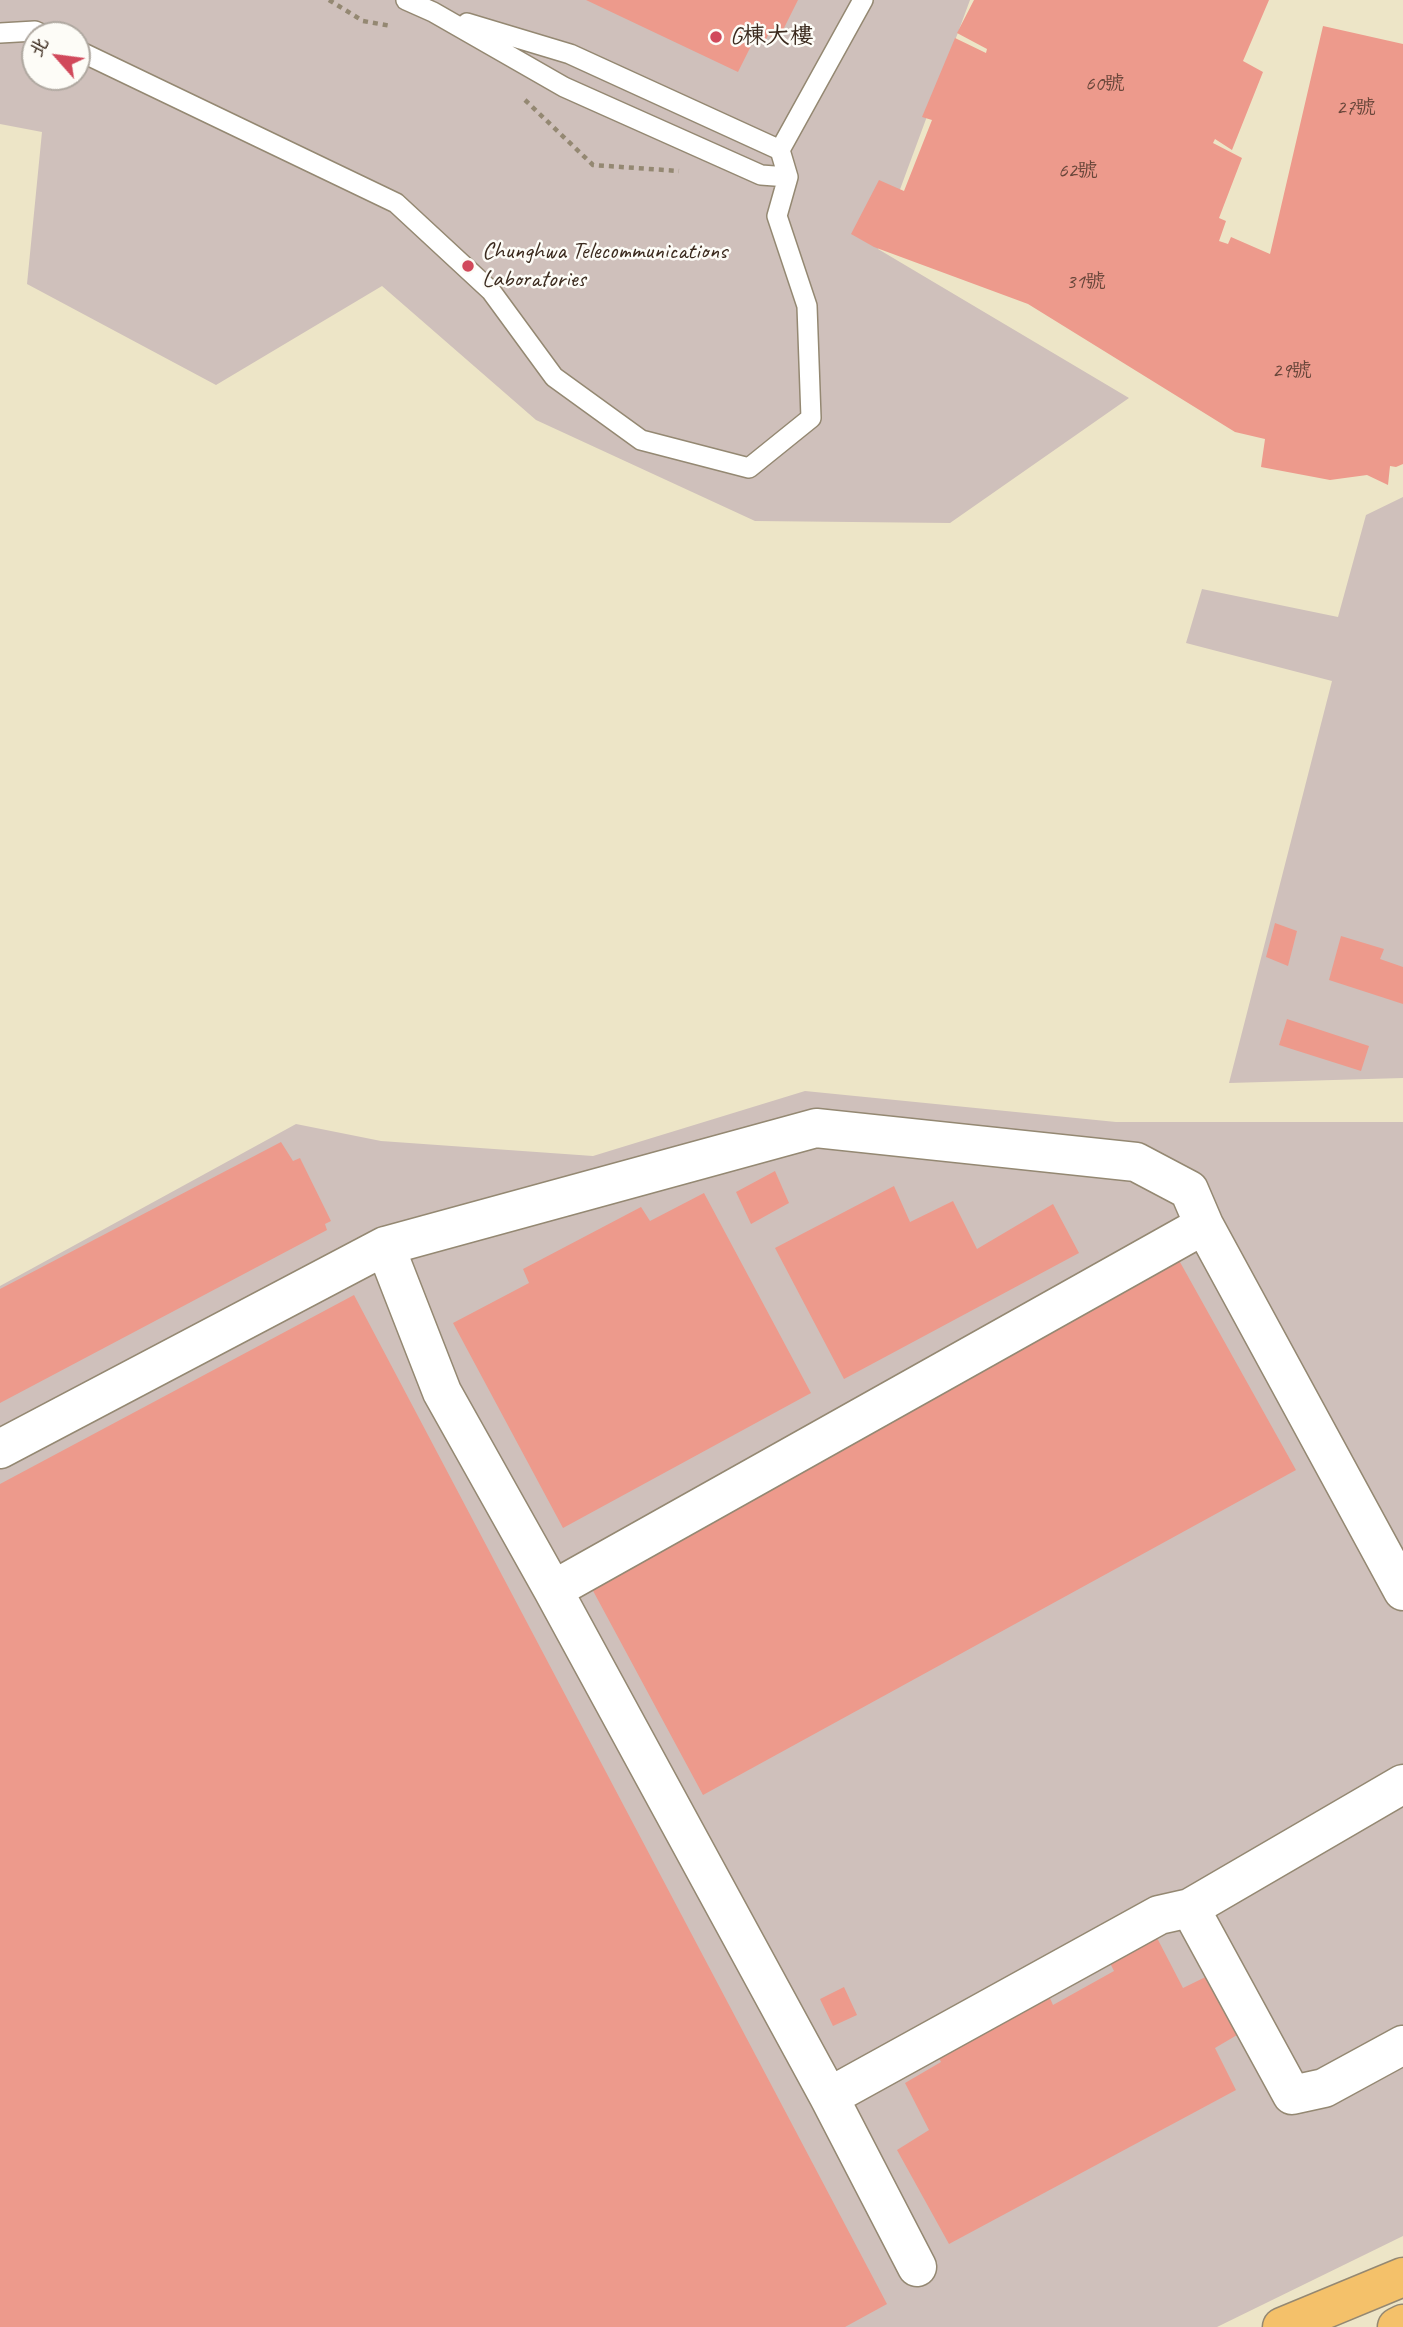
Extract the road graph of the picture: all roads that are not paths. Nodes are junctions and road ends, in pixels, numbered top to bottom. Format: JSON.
{"nodes":[{"id":1,"x":406,"y":0,"type":"edge"},
{"id":2,"x":863,"y":0,"type":"edge"},
{"id":3,"x":433,"y":12,"type":"junction"},
{"id":4,"x":21,"y":32,"type":"edge"},
{"id":5,"x":0,"y":33,"type":"edge"},
{"id":6,"x":91,"y":57,"type":"edge"},
{"id":7,"x":779,"y":150,"type":"junction"},
{"id":8,"x":788,"y":177,"type":"junction"},
{"id":9,"x":1204,"y":1225,"type":"junction"},
{"id":10,"x":385,"y":1246,"type":"junction"},
{"id":11,"x":0,"y":1449,"type":"edge"},
{"id":12,"x":553,"y":1590,"type":"junction"},
{"id":13,"x":1403,"y":1591,"type":"edge"},
{"id":14,"x":1403,"y":1784,"type":"edge"},
{"id":15,"x":1190,"y":1908,"type":"junction"},
{"id":16,"x":1403,"y":2045,"type":"edge"},
{"id":17,"x":829,"y":2098,"type":"junction"},
{"id":18,"x":917,"y":2267,"type":"dead end"},
{"id":19,"x":1403,"y":2277,"type":"edge"},
{"id":20,"x":1403,"y":2324,"type":"edge"},
{"id":21,"x":1282,"y":2327,"type":"edge"},
{"id":22,"x":1397,"y":2327,"type":"edge"}],
"edges":[{"from":1,"to":3,"type":"lane"},
{"from":2,"to":7,"type":"lane"},
{"from":3,"to":7,"type":"lane"},
{"from":3,"to":8,"type":"lane"},
{"from":4,"to":5,"type":"lane"},
{"from":6,"to":8,"type":"lane"},
{"from":7,"to":8,"type":"lane"},
{"from":9,"to":10,"type":"street"},
{"from":9,"to":12,"type":"street"},
{"from":9,"to":13,"type":"street"},
{"from":10,"to":11,"type":"street"},
{"from":10,"to":12,"type":"street"},
{"from":12,"to":17,"type":"street"},
{"from":14,"to":15,"type":"street"},
{"from":15,"to":16,"type":"street"},
{"from":15,"to":17,"type":"street"},
{"from":17,"to":18,"type":"street"},
{"from":19,"to":21,"type":"main road"},
{"from":20,"to":22,"type":"main road"}]}
